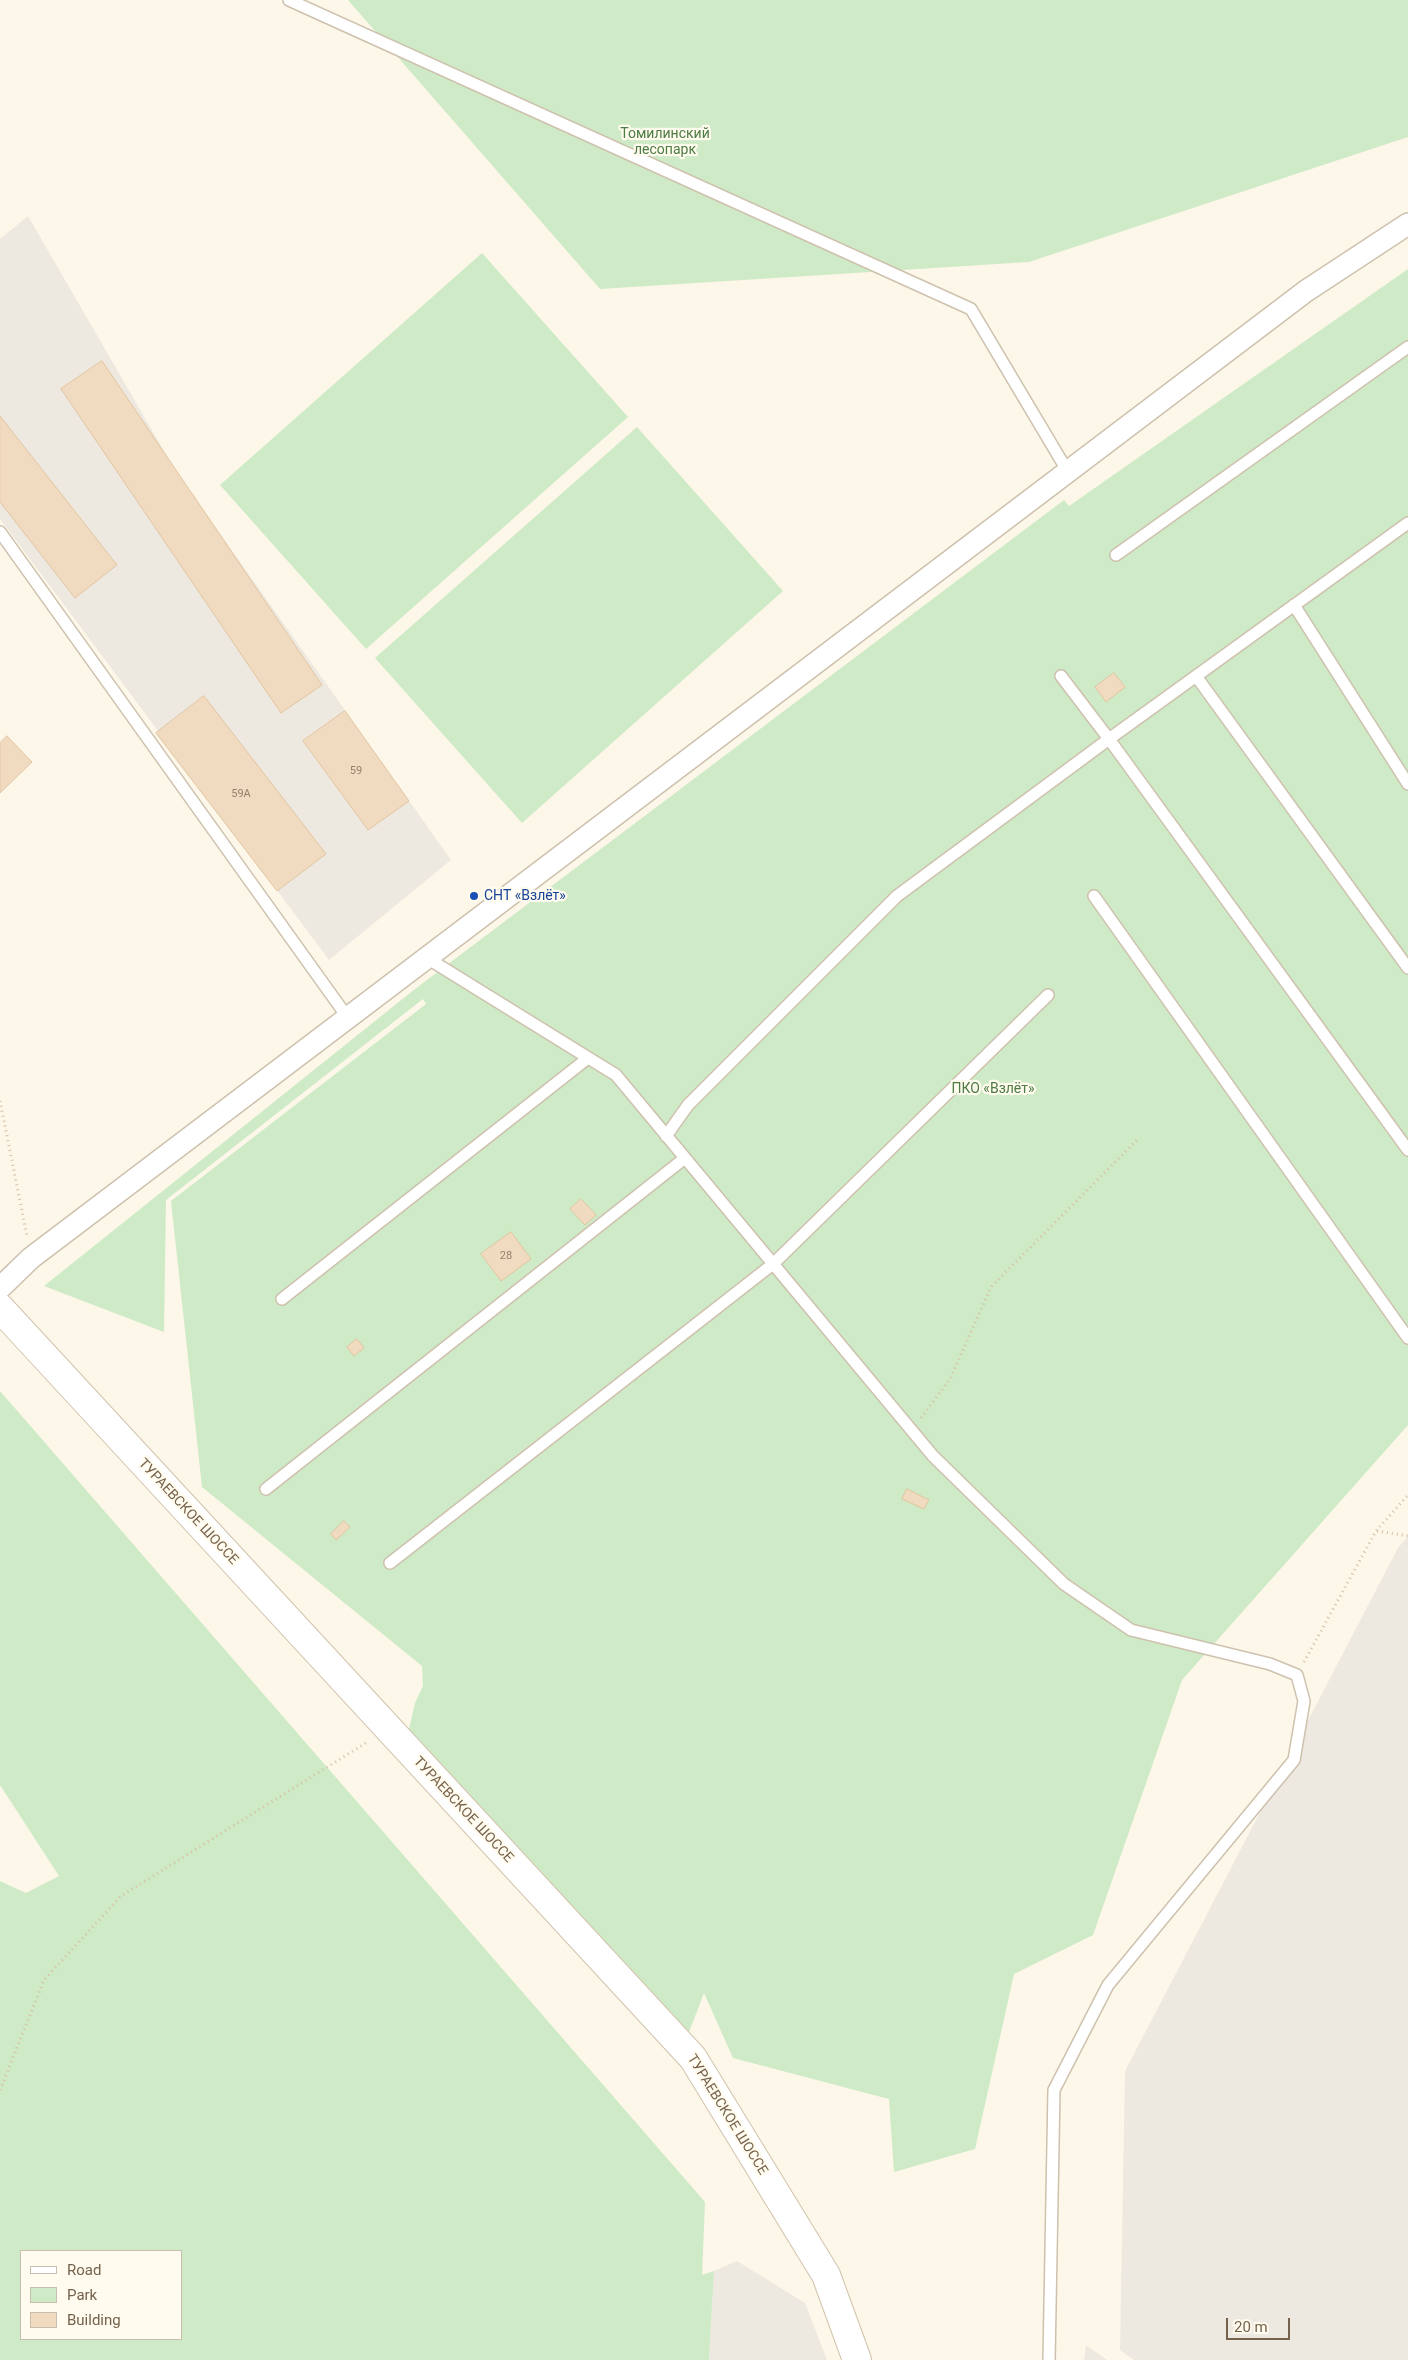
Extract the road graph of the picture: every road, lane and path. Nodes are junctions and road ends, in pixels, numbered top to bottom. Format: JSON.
{"nodes":[{"id":1,"x":289,"y":0,"type":"edge"},
{"id":2,"x":1408,"y":224,"type":"edge"},
{"id":3,"x":1408,"y":347,"type":"edge"},
{"id":4,"x":1068,"y":472,"type":"junction"},
{"id":5,"x":1408,"y":523,"type":"edge"},
{"id":6,"x":0,"y":532,"type":"edge"},
{"id":7,"x":1116,"y":555,"type":"dead end"},
{"id":8,"x":1294,"y":606,"type":"junction"},
{"id":9,"x":1061,"y":676,"type":"dead end"},
{"id":10,"x":1196,"y":676,"type":"junction"},
{"id":11,"x":1109,"y":739,"type":"junction"},
{"id":12,"x":1408,"y":784,"type":"edge"},
{"id":13,"x":1094,"y":896,"type":"dead end"},
{"id":14,"x":427,"y":958,"type":"junction"},
{"id":15,"x":1408,"y":968,"type":"edge"},
{"id":16,"x":1048,"y":995,"type":"dead end"},
{"id":17,"x":348,"y":1018,"type":"junction"},
{"id":18,"x":588,"y":1058,"type":"junction"},
{"id":19,"x":0,"y":1101,"type":"edge"},
{"id":20,"x":666,"y":1136,"type":"junction"},
{"id":21,"x":1139,"y":1138,"type":"dead end"},
{"id":22,"x":1408,"y":1150,"type":"edge"},
{"id":23,"x":685,"y":1158,"type":"junction"},
{"id":24,"x":31,"y":1258,"type":"junction"},
{"id":25,"x":773,"y":1264,"type":"junction"},
{"id":26,"x":0,"y":1288,"type":"edge"},
{"id":27,"x":282,"y":1299,"type":"dead end"},
{"id":28,"x":0,"y":1308,"type":"edge"},
{"id":29,"x":1408,"y":1338,"type":"edge"},
{"id":30,"x":912,"y":1431,"type":"junction"},
{"id":31,"x":266,"y":1489,"type":"dead end"},
{"id":32,"x":1408,"y":1494,"type":"edge"},
{"id":33,"x":1376,"y":1531,"type":"junction"},
{"id":34,"x":1408,"y":1536,"type":"edge"},
{"id":35,"x":390,"y":1563,"type":"dead end"},
{"id":36,"x":1297,"y":1675,"type":"junction"},
{"id":37,"x":389,"y":1729,"type":"junction"},
{"id":38,"x":0,"y":2090,"type":"edge"},
{"id":39,"x":857,"y":2360,"type":"edge"},
{"id":40,"x":1049,"y":2360,"type":"edge"}],
"edges":[{"from":1,"to":4,"type":"lane"},
{"from":2,"to":4,"type":"street"},
{"from":3,"to":7,"type":"lane"},
{"from":4,"to":14,"type":"street"},
{"from":5,"to":8,"type":"lane"},
{"from":6,"to":17,"type":"lane"},
{"from":8,"to":10,"type":"lane"},
{"from":8,"to":12,"type":"lane"},
{"from":9,"to":11,"type":"lane"},
{"from":10,"to":11,"type":"lane"},
{"from":10,"to":15,"type":"lane"},
{"from":11,"to":20,"type":"lane"},
{"from":11,"to":22,"type":"lane"},
{"from":13,"to":29,"type":"lane"},
{"from":14,"to":17,"type":"street"},
{"from":14,"to":18,"type":"lane"},
{"from":16,"to":25,"type":"lane"},
{"from":17,"to":24,"type":"street"},
{"from":18,"to":20,"type":"lane"},
{"from":18,"to":27,"type":"lane"},
{"from":19,"to":24,"type":"path"},
{"from":20,"to":23,"type":"lane"},
{"from":21,"to":30,"type":"path"},
{"from":23,"to":25,"type":"lane"},
{"from":23,"to":31,"type":"lane"},
{"from":24,"to":26,"type":"street"},
{"from":25,"to":30,"type":"lane"},
{"from":25,"to":35,"type":"lane"},
{"from":28,"to":37,"type":"main road","name":"ТУРАЕВСКОЕ ШОССЕ"},
{"from":30,"to":36,"type":"lane"},
{"from":32,"to":33,"type":"path"},
{"from":33,"to":34,"type":"path"},
{"from":33,"to":36,"type":"path"},
{"from":36,"to":40,"type":"lane"},
{"from":37,"to":38,"type":"path"},
{"from":37,"to":39,"type":"main road","name":"ТУРАЕВСКОЕ ШОССЕ"}]}
